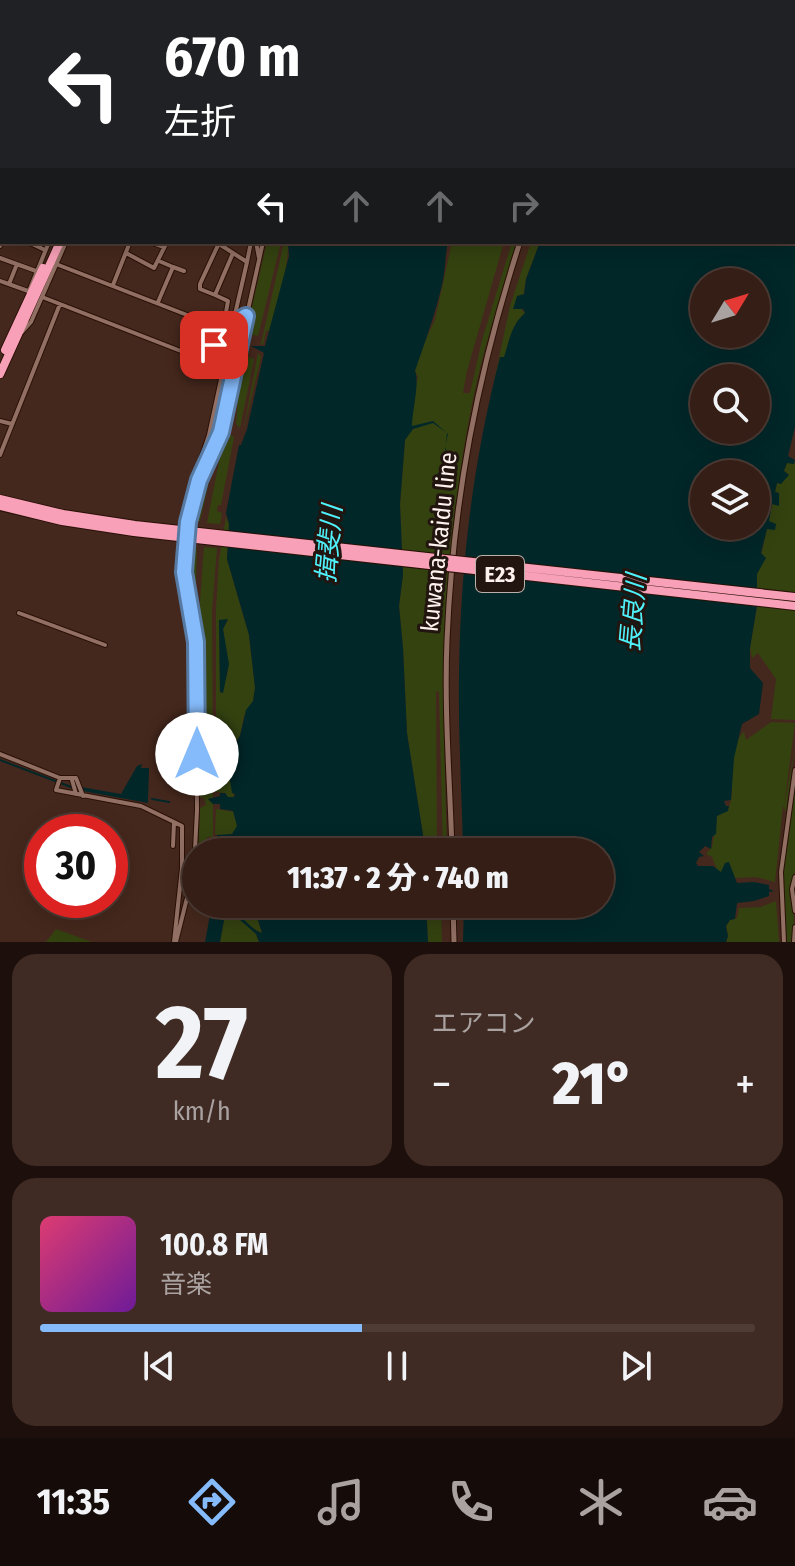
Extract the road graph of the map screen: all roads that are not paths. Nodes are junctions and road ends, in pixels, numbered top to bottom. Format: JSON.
{"nodes":[{"id":1,"x":32,"y":244,"type":"edge"},
{"id":2,"x":52,"y":244,"type":"edge"},
{"id":3,"x":53,"y":244,"type":"edge"},
{"id":4,"x":53,"y":244,"type":"edge"},
{"id":5,"x":65,"y":244,"type":"edge"},
{"id":6,"x":129,"y":244,"type":"edge"},
{"id":7,"x":217,"y":244,"type":"edge"},
{"id":8,"x":219,"y":244,"type":"edge"},
{"id":9,"x":229,"y":244,"type":"edge"},
{"id":10,"x":252,"y":244,"type":"edge"},
{"id":11,"x":254,"y":244,"type":"edge"},
{"id":12,"x":262,"y":244,"type":"edge"},
{"id":13,"x":519,"y":244,"type":"edge"},
{"id":14,"x":166,"y":245,"type":"edge"},
{"id":15,"x":227,"y":248,"type":"junction"},
{"id":16,"x":45,"y":250,"type":"junction"},
{"id":17,"x":126,"y":253,"type":"junction"},
{"id":18,"x":233,"y":253,"type":"junction"},
{"id":19,"x":0,"y":258,"type":"edge"},
{"id":20,"x":259,"y":258,"type":"junction"},
{"id":21,"x":159,"y":261,"type":"junction"},
{"id":22,"x":247,"y":262,"type":"junction"},
{"id":23,"x":17,"y":264,"type":"junction"},
{"id":24,"x":56,"y":264,"type":"junction"},
{"id":25,"x":173,"y":267,"type":"junction"},
{"id":26,"x":36,"y":271,"type":"junction"},
{"id":27,"x":184,"y":271,"type":"dead end"},
{"id":28,"x":0,"y":281,"type":"edge"},
{"id":29,"x":9,"y":284,"type":"junction"},
{"id":30,"x":113,"y":286,"type":"junction"},
{"id":31,"x":29,"y":294,"type":"junction"},
{"id":32,"x":215,"y":295,"type":"junction"},
{"id":33,"x":42,"y":297,"type":"junction"},
{"id":34,"x":158,"y":303,"type":"junction"},
{"id":35,"x":60,"y":304,"type":"junction"},
{"id":36,"x":246,"y":316,"type":"junction"},
{"id":37,"x":225,"y":332,"type":"junction"},
{"id":38,"x":20,"y":334,"type":"junction"},
{"id":39,"x":225,"y":342,"type":"junction"},
{"id":40,"x":0,"y":362,"type":"edge"},
{"id":41,"x":0,"y":374,"type":"edge"},
{"id":42,"x":0,"y":421,"type":"edge"},
{"id":43,"x":12,"y":424,"type":"junction"},
{"id":44,"x":0,"y":455,"type":"edge"},
{"id":45,"x":200,"y":462,"type":"dead end"},
{"id":46,"x":0,"y":499,"type":"edge"},
{"id":47,"x":0,"y":508,"type":"edge"},
{"id":48,"x":795,"y":597,"type":"edge"},
{"id":49,"x":795,"y":606,"type":"edge"},
{"id":50,"x":19,"y":613,"type":"dead end"},
{"id":51,"x":105,"y":645,"type":"dead end"},
{"id":52,"x":0,"y":754,"type":"edge"},
{"id":53,"x":6,"y":757,"type":"junction"},
{"id":54,"x":3,"y":765,"type":"dead end"},
{"id":55,"x":795,"y":770,"type":"edge"},
{"id":56,"x":60,"y":778,"type":"junction"},
{"id":57,"x":72,"y":780,"type":"junction"},
{"id":58,"x":76,"y":794,"type":"junction"},
{"id":59,"x":83,"y":796,"type":"junction"},
{"id":60,"x":174,"y":822,"type":"junction"},
{"id":61,"x":452,"y":838,"type":"edge"},
{"id":62,"x":173,"y":846,"type":"dead end"},
{"id":63,"x":795,"y":877,"type":"edge"},
{"id":64,"x":795,"y":911,"type":"edge"},
{"id":65,"x":453,"y":918,"type":"edge"},
{"id":66,"x":795,"y":927,"type":"edge"},
{"id":67,"x":175,"y":942,"type":"edge"},
{"id":68,"x":454,"y":942,"type":"edge"},
{"id":69,"x":784,"y":942,"type":"edge"},
{"id":70,"x":794,"y":942,"type":"edge"}],
"edges":[{"from":1,"to":16,"type":"street"},
{"from":2,"to":16,"type":"street"},
{"from":3,"to":31,"type":"highway"},
{"from":4,"to":38,"type":"highway"},
{"from":5,"to":24,"type":"street"},
{"from":6,"to":17,"type":"street"},
{"from":7,"to":32,"type":"street"},
{"from":8,"to":15,"type":"street"},
{"from":9,"to":15,"type":"street"},
{"from":10,"to":22,"type":"street"},
{"from":11,"to":20,"type":"street"},
{"from":12,"to":20,"type":"street"},
{"from":13,"to":61,"type":"main road","name":"kuwana-kaidu line"},
{"from":14,"to":21,"type":"street"},
{"from":15,"to":18,"type":"street"},
{"from":16,"to":26,"type":"street"},
{"from":17,"to":21,"type":"street"},
{"from":17,"to":30,"type":"street"},
{"from":18,"to":22,"type":"street"},
{"from":18,"to":32,"type":"street"},
{"from":19,"to":23,"type":"street"},
{"from":20,"to":36,"type":"street"},
{"from":21,"to":25,"type":"street"},
{"from":22,"to":37,"type":"street"},
{"from":23,"to":26,"type":"street"},
{"from":23,"to":29,"type":"street"},
{"from":24,"to":30,"type":"street"},
{"from":24,"to":33,"type":"street"},
{"from":25,"to":27,"type":"street"},
{"from":25,"to":34,"type":"street"},
{"from":26,"to":31,"type":"street"},
{"from":28,"to":29,"type":"street"},
{"from":29,"to":31,"type":"street"},
{"from":30,"to":34,"type":"street"},
{"from":31,"to":40,"type":"highway"},
{"from":32,"to":37,"type":"street"},
{"from":33,"to":35,"type":"street"},
{"from":33,"to":38,"type":"street"},
{"from":34,"to":37,"type":"street"},
{"from":35,"to":39,"type":"street"},
{"from":35,"to":43,"type":"street"},
{"from":36,"to":39,"type":"street"},
{"from":36,"to":67,"type":"street"},
{"from":37,"to":39,"type":"street"},
{"from":38,"to":41,"type":"highway"},
{"from":39,"to":45,"type":"street"},
{"from":42,"to":43,"type":"street"},
{"from":43,"to":44,"type":"street"},
{"from":46,"to":48,"type":"highway","number":"E23","bridge":true},
{"from":47,"to":49,"type":"highway","number":"E23","bridge":true},
{"from":50,"to":51,"type":"street"},
{"from":52,"to":53,"type":"street"},
{"from":53,"to":54,"type":"street"},
{"from":53,"to":56,"type":"street"},
{"from":55,"to":69,"type":"street"},
{"from":56,"to":57,"type":"street"},
{"from":56,"to":58,"type":"street"},
{"from":57,"to":58,"type":"street"},
{"from":57,"to":59,"type":"street"},
{"from":58,"to":59,"type":"street"},
{"from":59,"to":60,"type":"street"},
{"from":60,"to":62,"type":"street"},
{"from":60,"to":67,"type":"street"},
{"from":63,"to":64,"type":"street"},
{"from":65,"to":68,"type":"main road"},
{"from":66,"to":70,"type":"street"}]}
